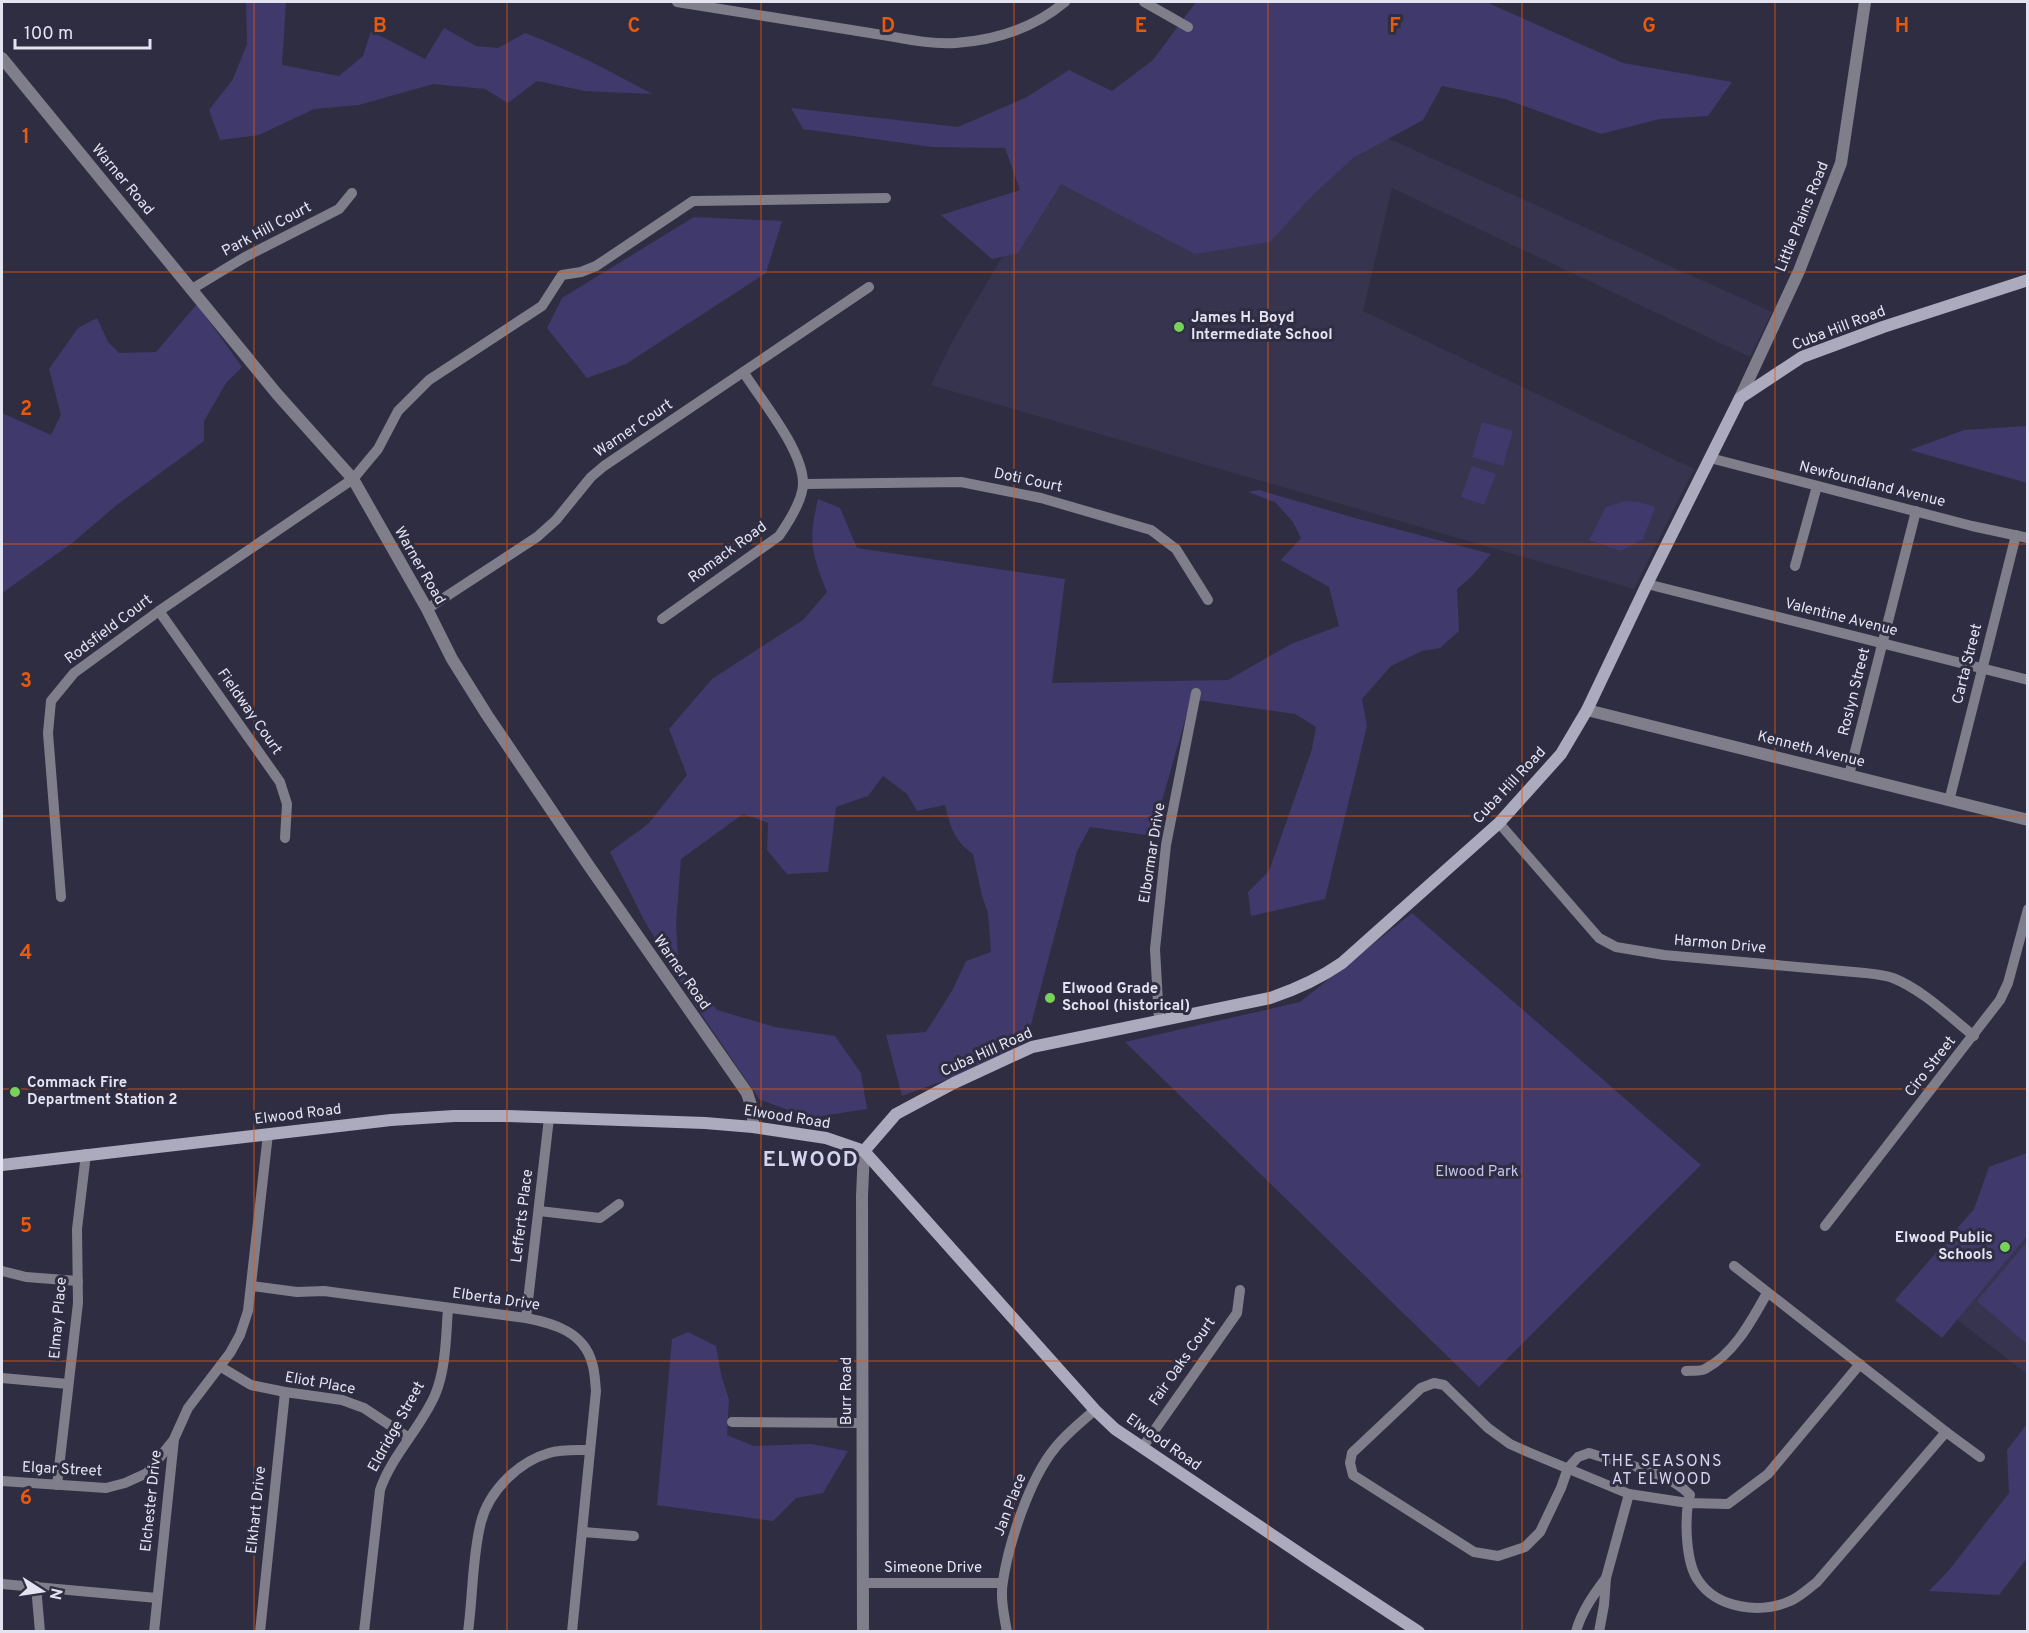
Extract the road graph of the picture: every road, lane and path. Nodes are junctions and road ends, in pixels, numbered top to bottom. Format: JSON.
{"nodes":[{"id":1,"x":676,"y":2,"type":"edge"},
{"id":2,"x":1065,"y":2,"type":"edge"},
{"id":3,"x":1144,"y":2,"type":"edge"},
{"id":4,"x":1865,"y":2,"type":"edge"},
{"id":5,"x":1188,"y":27,"type":"dead end"},
{"id":6,"x":2,"y":58,"type":"edge"},
{"id":7,"x":351,"y":193,"type":"dead end"},
{"id":8,"x":886,"y":198,"type":"dead end"},
{"id":9,"x":2028,"y":280,"type":"edge"},
{"id":10,"x":869,"y":287,"type":"dead end"},
{"id":11,"x":192,"y":289,"type":"junction"},
{"id":12,"x":744,"y":373,"type":"junction"},
{"id":13,"x":1740,"y":398,"type":"junction"},
{"id":14,"x":1710,"y":458,"type":"junction"},
{"id":15,"x":353,"y":479,"type":"junction"},
{"id":16,"x":804,"y":484,"type":"junction"},
{"id":17,"x":1817,"y":486,"type":"junction"},
{"id":18,"x":1916,"y":511,"type":"junction"},
{"id":19,"x":2016,"y":535,"type":"junction"},
{"id":20,"x":2028,"y":538,"type":"edge"},
{"id":21,"x":1795,"y":566,"type":"dead end"},
{"id":22,"x":1647,"y":584,"type":"junction"},
{"id":23,"x":1209,"y":600,"type":"dead end"},
{"id":24,"x":427,"y":609,"type":"junction"},
{"id":25,"x":159,"y":611,"type":"junction"},
{"id":26,"x":662,"y":619,"type":"dead end"},
{"id":27,"x":1883,"y":644,"type":"junction"},
{"id":28,"x":1982,"y":669,"type":"junction"},
{"id":29,"x":2028,"y":681,"type":"edge"},
{"id":30,"x":1196,"y":693,"type":"dead end"},
{"id":31,"x":1587,"y":710,"type":"junction"},
{"id":32,"x":1849,"y":775,"type":"junction"},
{"id":33,"x":1948,"y":801,"type":"junction"},
{"id":34,"x":2028,"y":820,"type":"edge"},
{"id":35,"x":1499,"y":823,"type":"junction"},
{"id":36,"x":285,"y":838,"type":"dead end"},
{"id":37,"x":61,"y":897,"type":"dead end"},
{"id":38,"x":2028,"y":909,"type":"edge"},
{"id":39,"x":1159,"y":1020,"type":"junction"},
{"id":40,"x":1974,"y":1036,"type":"junction"},
{"id":41,"x":549,"y":1118,"type":"junction"},
{"id":42,"x":753,"y":1127,"type":"junction"},
{"id":43,"x":268,"y":1134,"type":"junction"},
{"id":44,"x":864,"y":1151,"type":"junction"},
{"id":45,"x":86,"y":1154,"type":"junction"},
{"id":46,"x":2,"y":1165,"type":"edge"},
{"id":47,"x":619,"y":1204,"type":"dead end"},
{"id":48,"x":539,"y":1211,"type":"junction"},
{"id":49,"x":1825,"y":1226,"type":"dead end"},
{"id":50,"x":1734,"y":1266,"type":"dead end"},
{"id":51,"x":2,"y":1271,"type":"edge"},
{"id":52,"x":78,"y":1281,"type":"junction"},
{"id":53,"x":252,"y":1286,"type":"junction"},
{"id":54,"x":1240,"y":1290,"type":"dead end"},
{"id":55,"x":1767,"y":1293,"type":"junction"},
{"id":56,"x":448,"y":1308,"type":"junction"},
{"id":57,"x":526,"y":1317,"type":"junction"},
{"id":58,"x":1860,"y":1364,"type":"junction"},
{"id":59,"x":221,"y":1367,"type":"junction"},
{"id":60,"x":1686,"y":1371,"type":"dead end"},
{"id":61,"x":2,"y":1378,"type":"edge"},
{"id":62,"x":68,"y":1384,"type":"junction"},
{"id":63,"x":285,"y":1392,"type":"junction"},
{"id":64,"x":1095,"y":1410,"type":"junction"},
{"id":65,"x":732,"y":1422,"type":"dead end"},
{"id":66,"x":862,"y":1422,"type":"junction"},
{"id":67,"x":1946,"y":1432,"type":"junction"},
{"id":68,"x":409,"y":1438,"type":"junction"},
{"id":69,"x":174,"y":1439,"type":"junction"},
{"id":70,"x":1142,"y":1448,"type":"junction"},
{"id":71,"x":590,"y":1450,"type":"junction"},
{"id":72,"x":1980,"y":1456,"type":"dead end"},
{"id":73,"x":1568,"y":1468,"type":"junction"},
{"id":74,"x":2,"y":1481,"type":"edge"},
{"id":75,"x":57,"y":1485,"type":"junction"},
{"id":76,"x":1629,"y":1494,"type":"junction"},
{"id":77,"x":1688,"y":1503,"type":"junction"},
{"id":78,"x":583,"y":1532,"type":"junction"},
{"id":79,"x":634,"y":1536,"type":"dead end"},
{"id":80,"x":1606,"y":1578,"type":"junction"},
{"id":81,"x":864,"y":1583,"type":"junction"},
{"id":82,"x":1002,"y":1583,"type":"junction"},
{"id":83,"x":2,"y":1584,"type":"edge"},
{"id":84,"x":36,"y":1586,"type":"junction"},
{"id":85,"x":157,"y":1598,"type":"junction"},
{"id":86,"x":40,"y":1632,"type":"edge"},
{"id":87,"x":154,"y":1632,"type":"edge"},
{"id":88,"x":260,"y":1632,"type":"edge"},
{"id":89,"x":364,"y":1632,"type":"edge"},
{"id":90,"x":468,"y":1632,"type":"edge"},
{"id":91,"x":572,"y":1632,"type":"edge"},
{"id":92,"x":863,"y":1632,"type":"edge"},
{"id":93,"x":1007,"y":1632,"type":"edge"},
{"id":94,"x":1419,"y":1632,"type":"edge"},
{"id":95,"x":1576,"y":1632,"type":"edge"},
{"id":96,"x":1599,"y":1632,"type":"edge"}],
"edges":[{"from":1,"to":2,"type":"street"},
{"from":3,"to":5,"type":"street"},
{"from":4,"to":13,"type":"street","name":"Little Plains Road"},
{"from":6,"to":11,"type":"street","name":"Warner Road"},
{"from":7,"to":11,"type":"street","name":"Park Hill Court"},
{"from":8,"to":15,"type":"street","name":"Rodsfield Court"},
{"from":9,"to":13,"type":"main road","name":"Cuba Hill Road"},
{"from":10,"to":12,"type":"street","name":"Warner Court"},
{"from":11,"to":15,"type":"street","name":"Warner Road"},
{"from":12,"to":16,"type":"street"},
{"from":12,"to":24,"type":"street","name":"Warner Court"},
{"from":13,"to":14,"type":"main road","name":"Cuba Hill Road"},
{"from":14,"to":17,"type":"street","name":"Newfoundland Avenue"},
{"from":14,"to":22,"type":"main road","name":"Cuba Hill Road"},
{"from":15,"to":24,"type":"street","name":"Warner Road"},
{"from":15,"to":25,"type":"street","name":"Rodsfield Court"},
{"from":16,"to":23,"type":"street","name":"Doti Court"},
{"from":16,"to":26,"type":"street","name":"Romack Road"},
{"from":17,"to":18,"type":"street","name":"Newfoundland Avenue"},
{"from":17,"to":21,"type":"street"},
{"from":18,"to":19,"type":"street","name":"Newfoundland Avenue"},
{"from":18,"to":27,"type":"street","name":"Roslyn Street"},
{"from":19,"to":20,"type":"street","name":"Newfoundland Avenue"},
{"from":19,"to":28,"type":"street","name":"Carta Street"},
{"from":22,"to":27,"type":"street","name":"Valentine Avenue"},
{"from":22,"to":31,"type":"main road","name":"Cuba Hill Road"},
{"from":24,"to":42,"type":"street","name":"Warner Road"},
{"from":25,"to":36,"type":"street","name":"Fieldway Court"},
{"from":25,"to":37,"type":"street","name":"Rodsfield Court"},
{"from":27,"to":28,"type":"street","name":"Valentine Avenue"},
{"from":27,"to":32,"type":"street","name":"Roslyn Street"},
{"from":28,"to":29,"type":"street","name":"Valentine Avenue"},
{"from":28,"to":33,"type":"street","name":"Carta Street"},
{"from":30,"to":39,"type":"street","name":"Elbormar Drive"},
{"from":31,"to":32,"type":"street","name":"Kenneth Avenue"},
{"from":31,"to":35,"type":"main road","name":"Cuba Hill Road"},
{"from":32,"to":33,"type":"street","name":"Kenneth Avenue"},
{"from":33,"to":34,"type":"street","name":"Kenneth Avenue"},
{"from":35,"to":39,"type":"main road","name":"Cuba Hill Road"},
{"from":35,"to":40,"type":"street","name":"Harmon Drive"},
{"from":38,"to":40,"type":"street","name":"Ciro Street"},
{"from":39,"to":44,"type":"main road","name":"Cuba Hill Road"},
{"from":40,"to":49,"type":"street","name":"Ciro Street"},
{"from":41,"to":42,"type":"main road","name":"Elwood Road"},
{"from":41,"to":43,"type":"main road","name":"Elwood Road"},
{"from":41,"to":48,"type":"street","name":"Lefferts Place"},
{"from":42,"to":44,"type":"main road","name":"Elwood Road"},
{"from":43,"to":45,"type":"main road","name":"Elwood Road"},
{"from":43,"to":53,"type":"street","name":"Elchester Drive"},
{"from":44,"to":64,"type":"main road","name":"Elwood Road"},
{"from":44,"to":66,"type":"street","name":"Burr Road"},
{"from":45,"to":46,"type":"main road","name":"Elwood Road"},
{"from":45,"to":52,"type":"street","name":"Elmay Place"},
{"from":47,"to":48,"type":"street"},
{"from":48,"to":57,"type":"street","name":"Lefferts Place"},
{"from":50,"to":55,"type":"street"},
{"from":51,"to":52,"type":"street"},
{"from":52,"to":62,"type":"street","name":"Elmay Place"},
{"from":53,"to":56,"type":"street","name":"Elberta Drive"},
{"from":53,"to":59,"type":"street","name":"Elchester Drive"},
{"from":54,"to":70,"type":"street","name":"Fair Oaks Court"},
{"from":55,"to":58,"type":"street"},
{"from":55,"to":60,"type":"street"},
{"from":56,"to":57,"type":"street","name":"Elberta Drive"},
{"from":56,"to":68,"type":"street","name":"Eldridge Street"},
{"from":57,"to":71,"type":"street","name":"Elberta Drive"},
{"from":58,"to":67,"type":"street"},
{"from":58,"to":77,"type":"street"},
{"from":59,"to":63,"type":"street","name":"Eliot Place"},
{"from":59,"to":69,"type":"street","name":"Elchester Drive"},
{"from":61,"to":62,"type":"street"},
{"from":62,"to":75,"type":"street","name":"Elmay Place"},
{"from":63,"to":68,"type":"street","name":"Eliot Place"},
{"from":63,"to":88,"type":"street","name":"Elkhart Drive"},
{"from":64,"to":70,"type":"main road","name":"Elwood Road"},
{"from":64,"to":82,"type":"street","name":"Jan Place"},
{"from":65,"to":66,"type":"street"},
{"from":66,"to":81,"type":"street","name":"Burr Road"},
{"from":67,"to":72,"type":"street"},
{"from":67,"to":77,"type":"street"},
{"from":68,"to":89,"type":"street","name":"Eldridge Street"},
{"from":69,"to":75,"type":"street","name":"Elgar Street"},
{"from":69,"to":85,"type":"street","name":"Elchester Drive"},
{"from":70,"to":94,"type":"main road","name":"Elwood Road"},
{"from":71,"to":78,"type":"street","name":"Elberta Drive"},
{"from":71,"to":90,"type":"street"},
{"from":73,"to":73,"type":"street"},
{"from":73,"to":76,"type":"street"},
{"from":73,"to":77,"type":"street"},
{"from":74,"to":75,"type":"street","name":"Elgar Street"},
{"from":76,"to":77,"type":"street"},
{"from":76,"to":80,"type":"street"},
{"from":78,"to":79,"type":"street"},
{"from":78,"to":91,"type":"street","name":"Elberta Drive"},
{"from":80,"to":95,"type":"street"},
{"from":80,"to":96,"type":"street"},
{"from":81,"to":82,"type":"street","name":"Simeone Drive"},
{"from":81,"to":92,"type":"street","name":"Burr Road"},
{"from":82,"to":93,"type":"street","name":"Jan Place"},
{"from":83,"to":84,"type":"street"},
{"from":84,"to":85,"type":"street"},
{"from":84,"to":86,"type":"street"},
{"from":85,"to":87,"type":"street","name":"Elchester Drive"}]}
